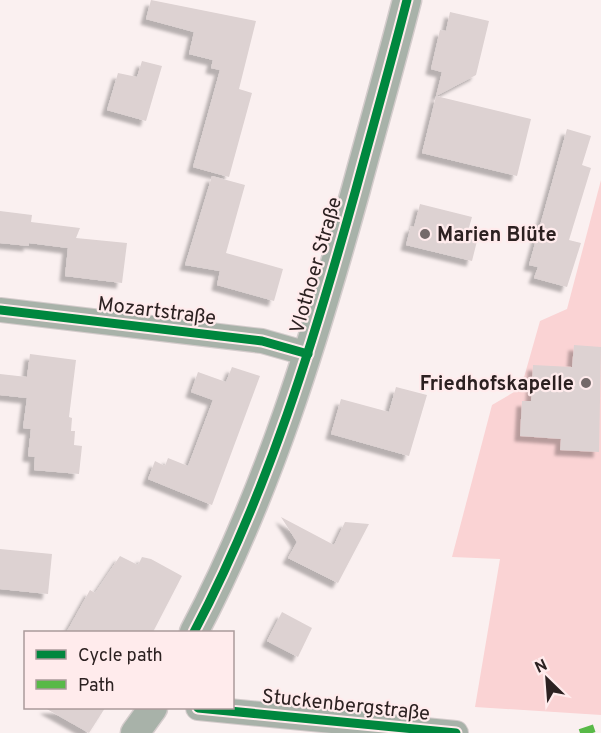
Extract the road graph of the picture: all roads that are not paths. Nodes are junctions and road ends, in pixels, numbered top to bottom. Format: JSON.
{"nodes":[{"id":1,"x":407,"y":0,"type":"edge"},
{"id":2,"x":0,"y":310,"type":"edge"},
{"id":3,"x":308,"y":354,"type":"junction"},
{"id":4,"x":195,"y":631,"type":"edge"},
{"id":5,"x":152,"y":709,"type":"edge"},
{"id":6,"x":208,"y":709,"type":"edge"},
{"id":7,"x":135,"y":733,"type":"edge"},
{"id":8,"x":456,"y":733,"type":"edge"}],
"edges":[{"from":1,"to":3,"type":"street","name":"Vlothoer Straße"},
{"from":2,"to":3,"type":"street","name":"Mozartstraße"},
{"from":3,"to":4,"type":"street","name":"Vlothoer Straße"},
{"from":5,"to":7,"type":"street"},
{"from":6,"to":8,"type":"street","name":"Stuckenbergstraße"}]}
